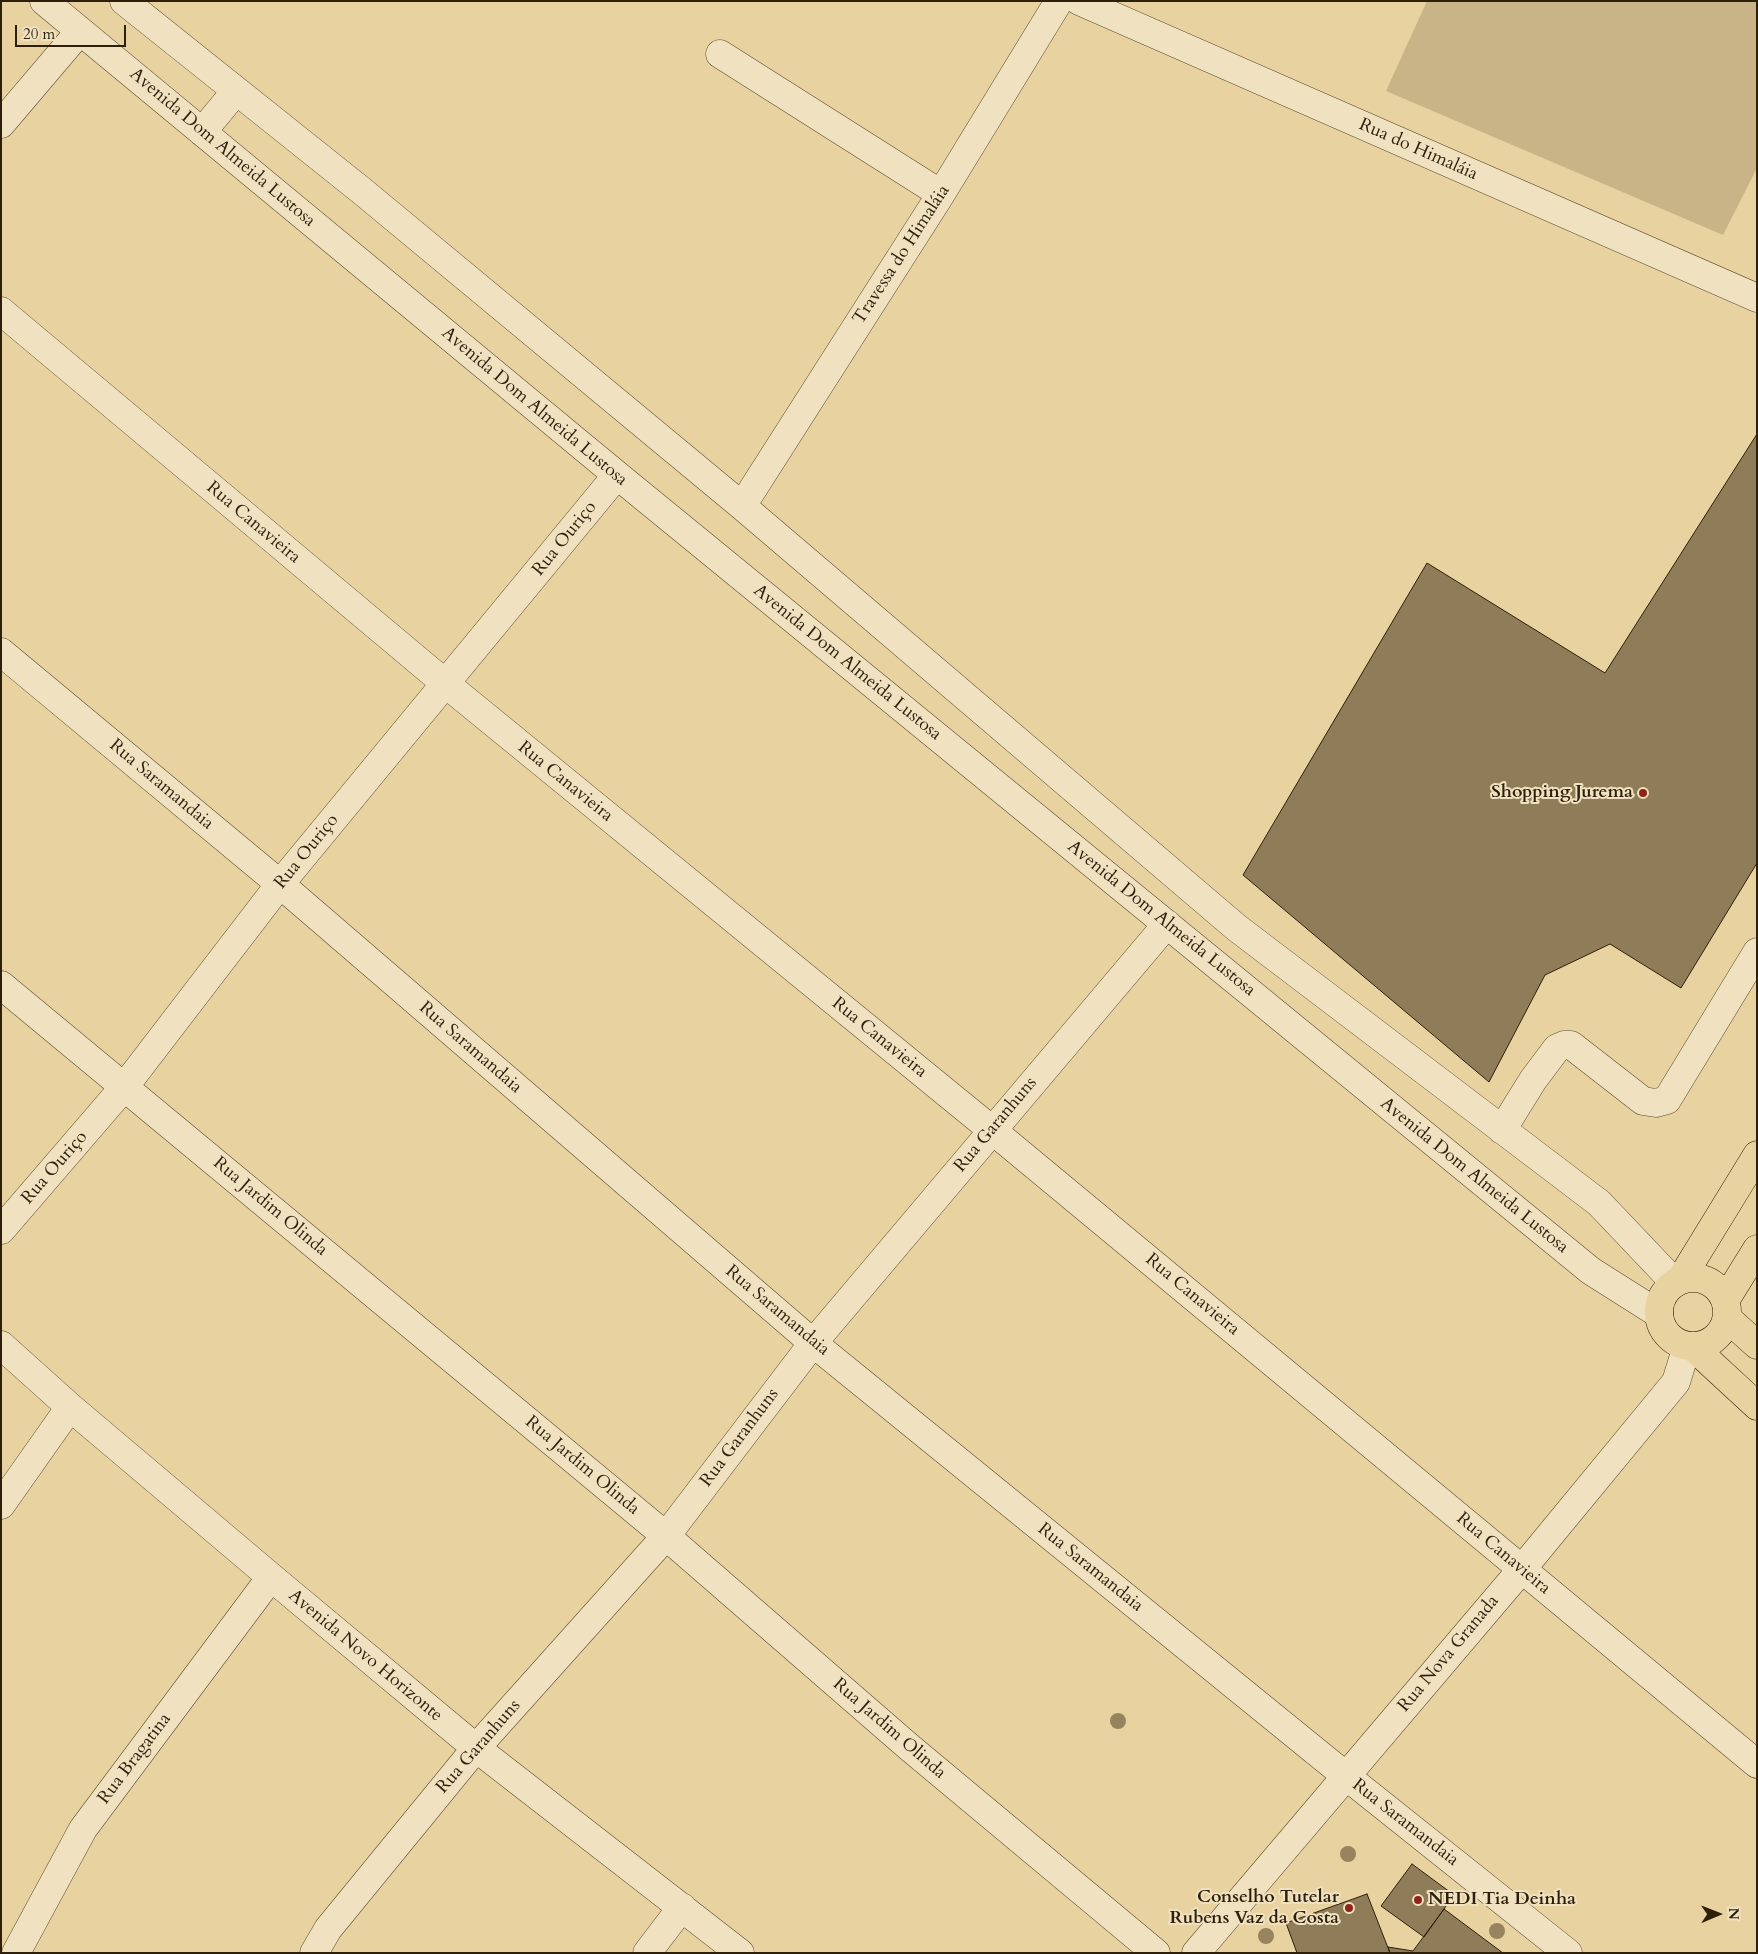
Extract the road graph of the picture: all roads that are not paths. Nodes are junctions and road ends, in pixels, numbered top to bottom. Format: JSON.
{"nodes":[{"id":1,"x":44,"y":1,"type":"edge"},
{"id":2,"x":124,"y":1,"type":"edge"},
{"id":3,"x":1059,"y":1,"type":"edge"},
{"id":4,"x":1079,"y":1,"type":"edge"},
{"id":5,"x":80,"y":31,"type":"junction"},
{"id":6,"x":720,"y":54,"type":"dead end"},
{"id":7,"x":236,"y":91,"type":"junction"},
{"id":8,"x":1,"y":124,"type":"edge"},
{"id":9,"x":202,"y":132,"type":"junction"},
{"id":10,"x":941,"y":194,"type":"junction"},
{"id":11,"x":1757,"y":298,"type":"edge"},
{"id":12,"x":1,"y":311,"type":"edge"},
{"id":13,"x":617,"y":475,"type":"junction"},
{"id":14,"x":742,"y":506,"type":"junction"},
{"id":15,"x":1,"y":652,"type":"edge"},
{"id":16,"x":446,"y":684,"type":"junction"},
{"id":17,"x":280,"y":884,"type":"junction"},
{"id":18,"x":1167,"y":924,"type":"junction"},
{"id":19,"x":1757,"y":952,"type":"edge"},
{"id":20,"x":1,"y":985,"type":"edge"},
{"id":21,"x":125,"y":1086,"type":"junction"},
{"id":22,"x":992,"y":1130,"type":"junction"},
{"id":23,"x":1502,"y":1130,"type":"junction"},
{"id":24,"x":1757,"y":1154,"type":"edge"},
{"id":25,"x":1,"y":1230,"type":"edge"},
{"id":26,"x":1757,"y":1249,"type":"edge"},
{"id":27,"x":1678,"y":1281,"type":"junction"},
{"id":28,"x":1727,"y":1309,"type":"junction"},
{"id":29,"x":1659,"y":1314,"type":"junction"},
{"id":30,"x":813,"y":1343,"type":"junction"},
{"id":31,"x":1,"y":1345,"type":"edge"},
{"id":32,"x":1757,"y":1345,"type":"edge"},
{"id":33,"x":1689,"y":1346,"type":"junction"},
{"id":34,"x":1757,"y":1406,"type":"edge"},
{"id":35,"x":70,"y":1407,"type":"junction"},
{"id":36,"x":1,"y":1505,"type":"edge"},
{"id":37,"x":666,"y":1536,"type":"junction"},
{"id":38,"x":1522,"y":1569,"type":"junction"},
{"id":39,"x":271,"y":1577,"type":"junction"},
{"id":40,"x":476,"y":1748,"type":"junction"},
{"id":41,"x":1757,"y":1764,"type":"edge"},
{"id":42,"x":1346,"y":1776,"type":"junction"},
{"id":43,"x":682,"y":1907,"type":"junction"},
{"id":44,"x":16,"y":1953,"type":"edge"},
{"id":45,"x":314,"y":1953,"type":"edge"},
{"id":46,"x":647,"y":1953,"type":"edge"},
{"id":47,"x":740,"y":1953,"type":"edge"},
{"id":48,"x":1156,"y":1953,"type":"edge"},
{"id":49,"x":1196,"y":1953,"type":"edge"},
{"id":50,"x":1568,"y":1953,"type":"edge"}],
"edges":[{"from":1,"to":5,"type":"street","name":"Avenida Dom Almeida Lustosa"},
{"from":2,"to":7,"type":"street"},
{"from":3,"to":10,"type":"street","name":"Travessa do Himaláia"},
{"from":4,"to":11,"type":"street","name":"Rua do Himaláia"},
{"from":5,"to":8,"type":"street"},
{"from":5,"to":9,"type":"street","name":"Avenida Dom Almeida Lustosa"},
{"from":6,"to":10,"type":"street"},
{"from":7,"to":9,"type":"street"},
{"from":7,"to":14,"type":"street"},
{"from":9,"to":13,"type":"street","name":"Avenida Dom Almeida Lustosa"},
{"from":10,"to":14,"type":"street","name":"Travessa do Himaláia"},
{"from":12,"to":16,"type":"street","name":"Rua Canavieira"},
{"from":13,"to":16,"type":"street","name":"Rua Ouriço"},
{"from":13,"to":18,"type":"street","name":"Avenida Dom Almeida Lustosa"},
{"from":14,"to":23,"type":"street"},
{"from":15,"to":17,"type":"street","name":"Rua Saramandaia"},
{"from":16,"to":17,"type":"street","name":"Rua Ouriço"},
{"from":16,"to":22,"type":"street","name":"Rua Canavieira"},
{"from":17,"to":21,"type":"street","name":"Rua Ouriço"},
{"from":17,"to":30,"type":"street","name":"Rua Saramandaia"},
{"from":18,"to":22,"type":"street","name":"Rua Garanhuns"},
{"from":18,"to":29,"type":"street","name":"Avenida Dom Almeida Lustosa"},
{"from":19,"to":23,"type":"street"},
{"from":20,"to":21,"type":"street","name":"Rua Jardim Olinda"},
{"from":21,"to":25,"type":"street","name":"Rua Ouriço"},
{"from":21,"to":37,"type":"street","name":"Rua Jardim Olinda"},
{"from":22,"to":30,"type":"street","name":"Rua Garanhuns"},
{"from":22,"to":38,"type":"street","name":"Rua Canavieira"},
{"from":23,"to":27,"type":"street"},
{"from":24,"to":27,"type":"main road"},
{"from":26,"to":28,"type":"main road"},
{"from":27,"to":28,"type":"main road"},
{"from":27,"to":29,"type":"main road"},
{"from":28,"to":32,"type":"main road"},
{"from":28,"to":33,"type":"main road"},
{"from":29,"to":33,"type":"main road"},
{"from":30,"to":37,"type":"street","name":"Rua Garanhuns"},
{"from":30,"to":42,"type":"street","name":"Rua Saramandaia"},
{"from":31,"to":35,"type":"street","name":"Avenida Novo Horizonte"},
{"from":33,"to":34,"type":"main road"},
{"from":33,"to":38,"type":"street","name":"Rua Nova Granada"},
{"from":35,"to":36,"type":"street"},
{"from":35,"to":39,"type":"street","name":"Avenida Novo Horizonte"},
{"from":37,"to":40,"type":"street","name":"Rua Garanhuns"},
{"from":37,"to":48,"type":"street","name":"Rua Jardim Olinda"},
{"from":38,"to":41,"type":"street","name":"Rua Canavieira"},
{"from":38,"to":42,"type":"street","name":"Rua Nova Granada"},
{"from":39,"to":40,"type":"street","name":"Avenida Novo Horizonte"},
{"from":39,"to":44,"type":"street","name":"Rua Bragatina"},
{"from":40,"to":43,"type":"street","name":"Avenida Novo Horizonte"},
{"from":40,"to":45,"type":"street","name":"Rua Garanhuns"},
{"from":42,"to":49,"type":"street","name":"Rua Nova Granada"},
{"from":42,"to":50,"type":"street","name":"Rua Saramandaia"},
{"from":43,"to":46,"type":"street"},
{"from":43,"to":47,"type":"street","name":"Avenida Novo Horizonte"}]}
